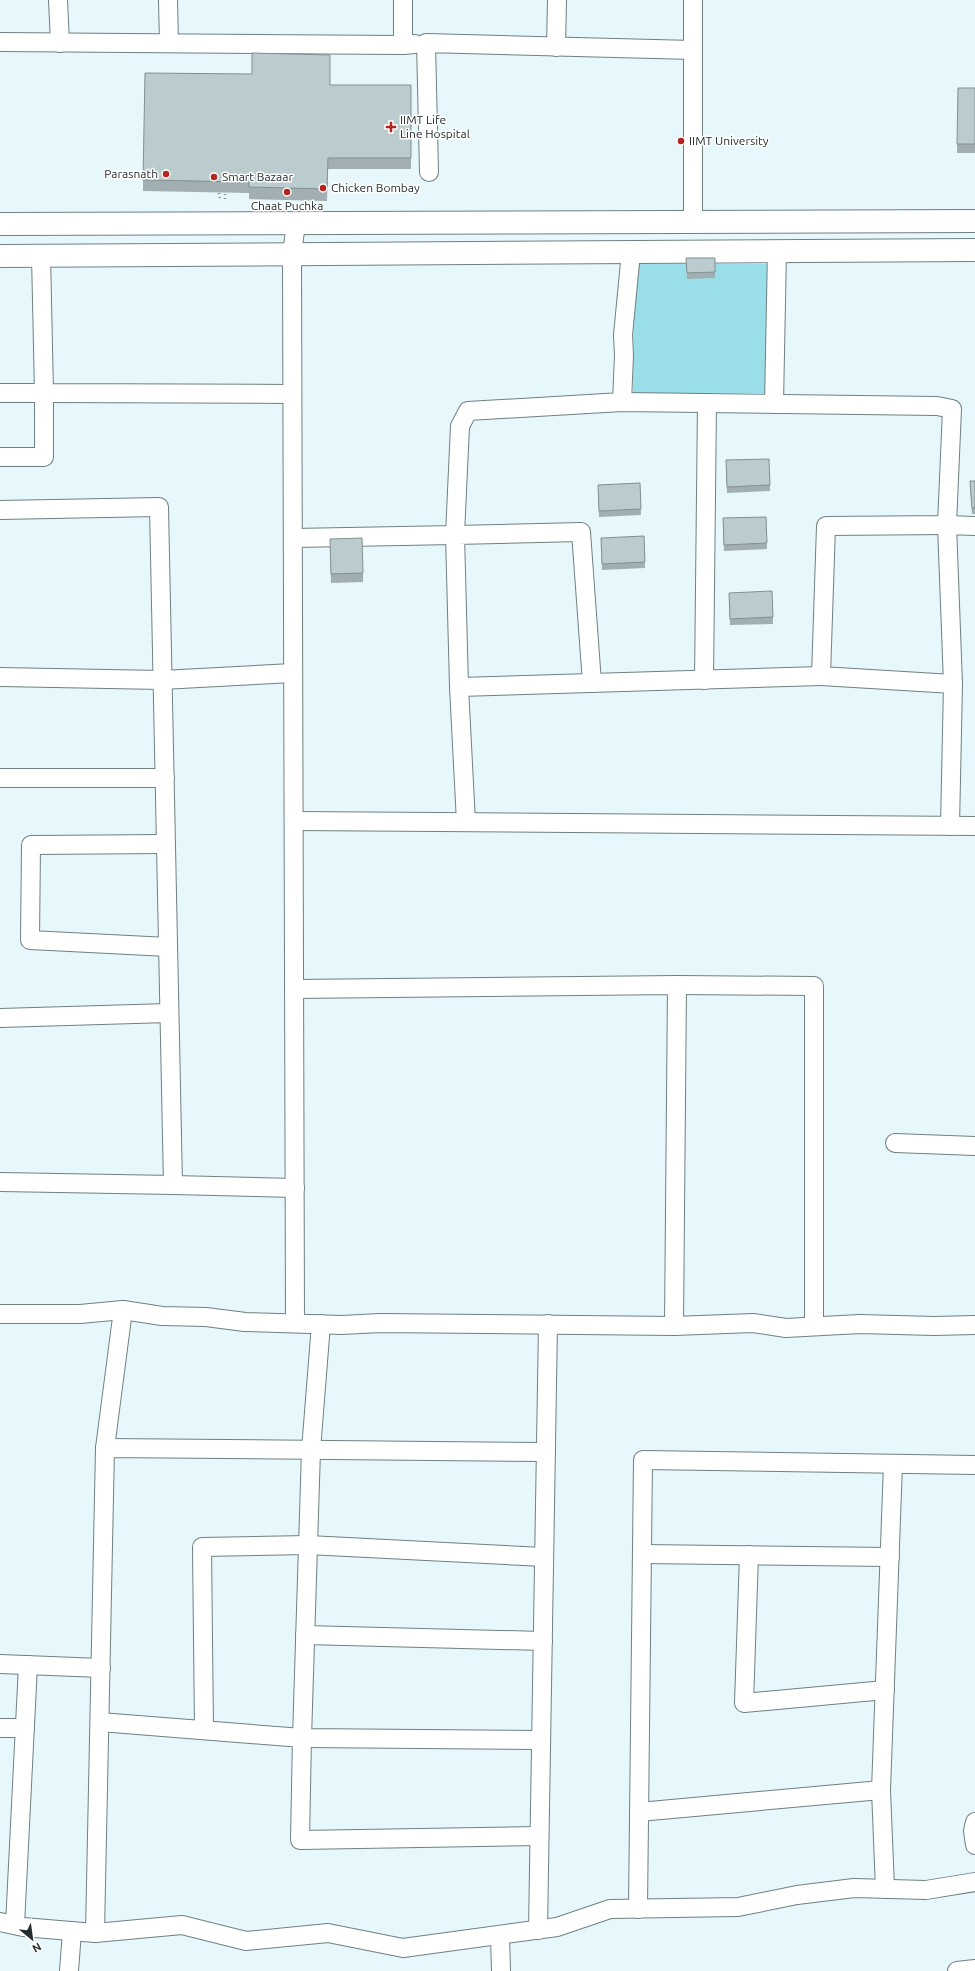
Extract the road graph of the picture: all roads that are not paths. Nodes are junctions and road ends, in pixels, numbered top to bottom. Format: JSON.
{"nodes":[{"id":1,"x":58,"y":0,"type":"edge"},
{"id":2,"x":168,"y":0,"type":"edge"},
{"id":3,"x":403,"y":0,"type":"edge"},
{"id":4,"x":557,"y":0,"type":"edge"},
{"id":5,"x":693,"y":0,"type":"edge"},
{"id":6,"x":0,"y":42,"type":"edge"},
{"id":7,"x":60,"y":43,"type":"junction"},
{"id":8,"x":426,"y":43,"type":"junction"},
{"id":9,"x":169,"y":44,"type":"junction"},
{"id":10,"x":403,"y":45,"type":"junction"},
{"id":11,"x":556,"y":47,"type":"junction"},
{"id":12,"x":693,"y":50,"type":"junction"},
{"id":13,"x":428,"y":172,"type":"dead end"},
{"id":14,"x":975,"y":221,"type":"edge"},
{"id":15,"x":693,"y":222,"type":"junction"},
{"id":16,"x":296,"y":223,"type":"junction"},
{"id":17,"x":0,"y":224,"type":"edge"},
{"id":18,"x":116,"y":224,"type":"junction"},
{"id":19,"x":975,"y":250,"type":"edge"},
{"id":20,"x":777,"y":251,"type":"junction"},
{"id":21,"x":631,"y":252,"type":"junction"},
{"id":22,"x":292,"y":254,"type":"junction"},
{"id":23,"x":117,"y":255,"type":"junction"},
{"id":24,"x":0,"y":256,"type":"edge"},
{"id":25,"x":40,"y":256,"type":"junction"},
{"id":26,"x":44,"y":393,"type":"junction"},
{"id":27,"x":0,"y":394,"type":"edge"},
{"id":28,"x":292,"y":394,"type":"junction"},
{"id":29,"x":622,"y":402,"type":"junction"},
{"id":30,"x":707,"y":403,"type":"junction"},
{"id":31,"x":774,"y":404,"type":"junction"},
{"id":32,"x":0,"y":457,"type":"edge"},
{"id":33,"x":0,"y":510,"type":"edge"},
{"id":34,"x":946,"y":525,"type":"junction"},
{"id":35,"x":975,"y":526,"type":"edge"},
{"id":36,"x":455,"y":535,"type":"junction"},
{"id":37,"x":293,"y":538,"type":"junction"},
{"id":38,"x":293,"y":672,"type":"junction"},
{"id":39,"x":821,"y":676,"type":"junction"},
{"id":40,"x":0,"y":677,"type":"edge"},
{"id":41,"x":162,"y":680,"type":"junction"},
{"id":42,"x":704,"y":680,"type":"junction"},
{"id":43,"x":592,"y":683,"type":"junction"},
{"id":44,"x":953,"y":684,"type":"junction"},
{"id":45,"x":459,"y":687,"type":"junction"},
{"id":46,"x":0,"y":778,"type":"edge"},
{"id":47,"x":165,"y":778,"type":"junction"},
{"id":48,"x":294,"y":821,"type":"junction"},
{"id":49,"x":466,"y":822,"type":"junction"},
{"id":50,"x":950,"y":826,"type":"junction"},
{"id":51,"x":975,"y":826,"type":"edge"},
{"id":52,"x":166,"y":844,"type":"junction"},
{"id":53,"x":168,"y":947,"type":"junction"},
{"id":54,"x":677,"y":985,"type":"junction"},
{"id":55,"x":294,"y":989,"type":"junction"},
{"id":56,"x":169,"y":1013,"type":"junction"},
{"id":57,"x":0,"y":1018,"type":"edge"},
{"id":58,"x":895,"y":1144,"type":"dead end"},
{"id":59,"x":975,"y":1146,"type":"edge"},
{"id":60,"x":0,"y":1182,"type":"edge"},
{"id":61,"x":173,"y":1184,"type":"junction"},
{"id":62,"x":295,"y":1188,"type":"junction"},
{"id":63,"x":123,"y":1310,"type":"junction"},
{"id":64,"x":0,"y":1314,"type":"edge"},
{"id":65,"x":295,"y":1323,"type":"junction"},
{"id":66,"x":321,"y":1324,"type":"junction"},
{"id":67,"x":548,"y":1324,"type":"junction"},
{"id":68,"x":814,"y":1325,"type":"junction"},
{"id":69,"x":975,"y":1325,"type":"edge"},
{"id":70,"x":674,"y":1326,"type":"junction"},
{"id":71,"x":105,"y":1448,"type":"junction"},
{"id":72,"x":311,"y":1450,"type":"junction"},
{"id":73,"x":546,"y":1452,"type":"junction"},
{"id":74,"x":893,"y":1464,"type":"junction"},
{"id":75,"x":975,"y":1465,"type":"edge"},
{"id":76,"x":308,"y":1545,"type":"junction"},
{"id":77,"x":642,"y":1554,"type":"junction"},
{"id":78,"x":749,"y":1555,"type":"junction"},
{"id":79,"x":544,"y":1557,"type":"junction"},
{"id":80,"x":890,"y":1557,"type":"junction"},
{"id":81,"x":305,"y":1635,"type":"junction"},
{"id":82,"x":543,"y":1641,"type":"junction"},
{"id":83,"x":0,"y":1664,"type":"edge"},
{"id":84,"x":28,"y":1665,"type":"junction"},
{"id":85,"x":101,"y":1668,"type":"junction"},
{"id":86,"x":885,"y":1690,"type":"junction"},
{"id":87,"x":100,"y":1722,"type":"junction"},
{"id":88,"x":0,"y":1728,"type":"edge"},
{"id":89,"x":25,"y":1728,"type":"junction"},
{"id":90,"x":204,"y":1730,"type":"junction"},
{"id":91,"x":302,"y":1738,"type":"junction"},
{"id":92,"x":541,"y":1740,"type":"junction"},
{"id":93,"x":882,"y":1790,"type":"junction"},
{"id":94,"x":639,"y":1812,"type":"junction"},
{"id":95,"x":975,"y":1822,"type":"edge"},
{"id":96,"x":540,"y":1836,"type":"junction"},
{"id":97,"x":975,"y":1845,"type":"edge"},
{"id":98,"x":975,"y":1882,"type":"edge"},
{"id":99,"x":884,"y":1889,"type":"junction"},
{"id":100,"x":638,"y":1909,"type":"junction"},
{"id":101,"x":8,"y":1924,"type":"edge"},
{"id":102,"x":538,"y":1930,"type":"junction"},
{"id":103,"x":72,"y":1931,"type":"junction"},
{"id":104,"x":95,"y":1933,"type":"junction"},
{"id":105,"x":500,"y":1936,"type":"junction"},
{"id":106,"x":975,"y":1969,"type":"edge"},
{"id":107,"x":69,"y":1971,"type":"edge"},
{"id":108,"x":501,"y":1971,"type":"edge"},
{"id":109,"x":957,"y":1971,"type":"edge"}],
"edges":[{"from":1,"to":7,"type":"street"},
{"from":2,"to":9,"type":"street"},
{"from":3,"to":10,"type":"street"},
{"from":4,"to":11,"type":"street"},
{"from":5,"to":12,"type":"street"},
{"from":6,"to":7,"type":"street"},
{"from":7,"to":9,"type":"street"},
{"from":8,"to":10,"type":"street"},
{"from":8,"to":11,"type":"street"},
{"from":8,"to":13,"type":"street"},
{"from":9,"to":10,"type":"street"},
{"from":11,"to":12,"type":"street"},
{"from":12,"to":15,"type":"street"},
{"from":14,"to":15,"type":"street"},
{"from":15,"to":16,"type":"street"},
{"from":16,"to":18,"type":"street"},
{"from":16,"to":22,"type":"street"},
{"from":17,"to":18,"type":"street"},
{"from":18,"to":23,"type":"street"},
{"from":19,"to":20,"type":"street"},
{"from":20,"to":21,"type":"street"},
{"from":20,"to":31,"type":"street"},
{"from":21,"to":22,"type":"street"},
{"from":21,"to":29,"type":"street"},
{"from":22,"to":23,"type":"street"},
{"from":22,"to":28,"type":"street"},
{"from":23,"to":25,"type":"street"},
{"from":24,"to":25,"type":"street"},
{"from":25,"to":26,"type":"street"},
{"from":26,"to":27,"type":"street"},
{"from":26,"to":28,"type":"street"},
{"from":26,"to":32,"type":"street"},
{"from":28,"to":37,"type":"street"},
{"from":29,"to":30,"type":"street"},
{"from":29,"to":36,"type":"street"},
{"from":30,"to":31,"type":"street"},
{"from":30,"to":42,"type":"street"},
{"from":31,"to":34,"type":"street"},
{"from":33,"to":41,"type":"street"},
{"from":34,"to":35,"type":"street"},
{"from":34,"to":39,"type":"street"},
{"from":34,"to":44,"type":"street"},
{"from":36,"to":37,"type":"street"},
{"from":36,"to":43,"type":"street"},
{"from":36,"to":45,"type":"street"},
{"from":37,"to":38,"type":"street"},
{"from":38,"to":41,"type":"street"},
{"from":38,"to":48,"type":"street"},
{"from":39,"to":42,"type":"street"},
{"from":39,"to":44,"type":"street"},
{"from":40,"to":41,"type":"street"},
{"from":41,"to":47,"type":"street"},
{"from":42,"to":43,"type":"street"},
{"from":43,"to":45,"type":"street"},
{"from":44,"to":50,"type":"street"},
{"from":45,"to":49,"type":"street"},
{"from":46,"to":47,"type":"street"},
{"from":47,"to":52,"type":"street"},
{"from":48,"to":49,"type":"street"},
{"from":48,"to":55,"type":"street"},
{"from":49,"to":50,"type":"street"},
{"from":50,"to":51,"type":"street"},
{"from":52,"to":53,"type":"street"},
{"from":52,"to":53,"type":"street"},
{"from":53,"to":56,"type":"street"},
{"from":54,"to":55,"type":"street"},
{"from":54,"to":68,"type":"street"},
{"from":54,"to":70,"type":"street"},
{"from":55,"to":62,"type":"street"},
{"from":56,"to":57,"type":"street"},
{"from":56,"to":61,"type":"street"},
{"from":58,"to":59,"type":"street"},
{"from":60,"to":61,"type":"street"},
{"from":61,"to":62,"type":"street"},
{"from":62,"to":65,"type":"street"},
{"from":63,"to":64,"type":"street"},
{"from":63,"to":65,"type":"street"},
{"from":63,"to":71,"type":"street"},
{"from":65,"to":66,"type":"street"},
{"from":66,"to":67,"type":"street"},
{"from":66,"to":72,"type":"street"},
{"from":67,"to":70,"type":"street"},
{"from":67,"to":73,"type":"street"},
{"from":68,"to":69,"type":"street"},
{"from":68,"to":70,"type":"street"},
{"from":71,"to":72,"type":"street"},
{"from":71,"to":85,"type":"street"},
{"from":72,"to":73,"type":"street"},
{"from":72,"to":76,"type":"street"},
{"from":73,"to":79,"type":"street"},
{"from":74,"to":75,"type":"street"},
{"from":74,"to":77,"type":"street"},
{"from":74,"to":80,"type":"street"},
{"from":76,"to":79,"type":"street"},
{"from":76,"to":81,"type":"street"},
{"from":76,"to":90,"type":"street"},
{"from":77,"to":78,"type":"street"},
{"from":77,"to":94,"type":"street"},
{"from":78,"to":80,"type":"street"},
{"from":78,"to":86,"type":"street"},
{"from":79,"to":82,"type":"street"},
{"from":80,"to":86,"type":"street"},
{"from":81,"to":82,"type":"street"},
{"from":81,"to":91,"type":"street"},
{"from":82,"to":92,"type":"street"},
{"from":83,"to":84,"type":"street"},
{"from":84,"to":85,"type":"street"},
{"from":84,"to":89,"type":"street"},
{"from":85,"to":87,"type":"street"},
{"from":86,"to":93,"type":"street"},
{"from":87,"to":90,"type":"street"},
{"from":87,"to":104,"type":"street"},
{"from":88,"to":89,"type":"street"},
{"from":89,"to":101,"type":"street"},
{"from":90,"to":91,"type":"street"},
{"from":91,"to":92,"type":"street"},
{"from":91,"to":96,"type":"street"},
{"from":92,"to":96,"type":"street"},
{"from":93,"to":94,"type":"street"},
{"from":93,"to":99,"type":"street"},
{"from":94,"to":100,"type":"street"},
{"from":95,"to":97,"type":"street"},
{"from":96,"to":102,"type":"street"},
{"from":98,"to":99,"type":"street"},
{"from":99,"to":100,"type":"street"},
{"from":100,"to":102,"type":"street"},
{"from":101,"to":103,"type":"street"},
{"from":102,"to":105,"type":"street"},
{"from":103,"to":104,"type":"street"},
{"from":103,"to":107,"type":"street"},
{"from":104,"to":105,"type":"street"},
{"from":105,"to":108,"type":"street"},
{"from":106,"to":109,"type":"street"}]}
